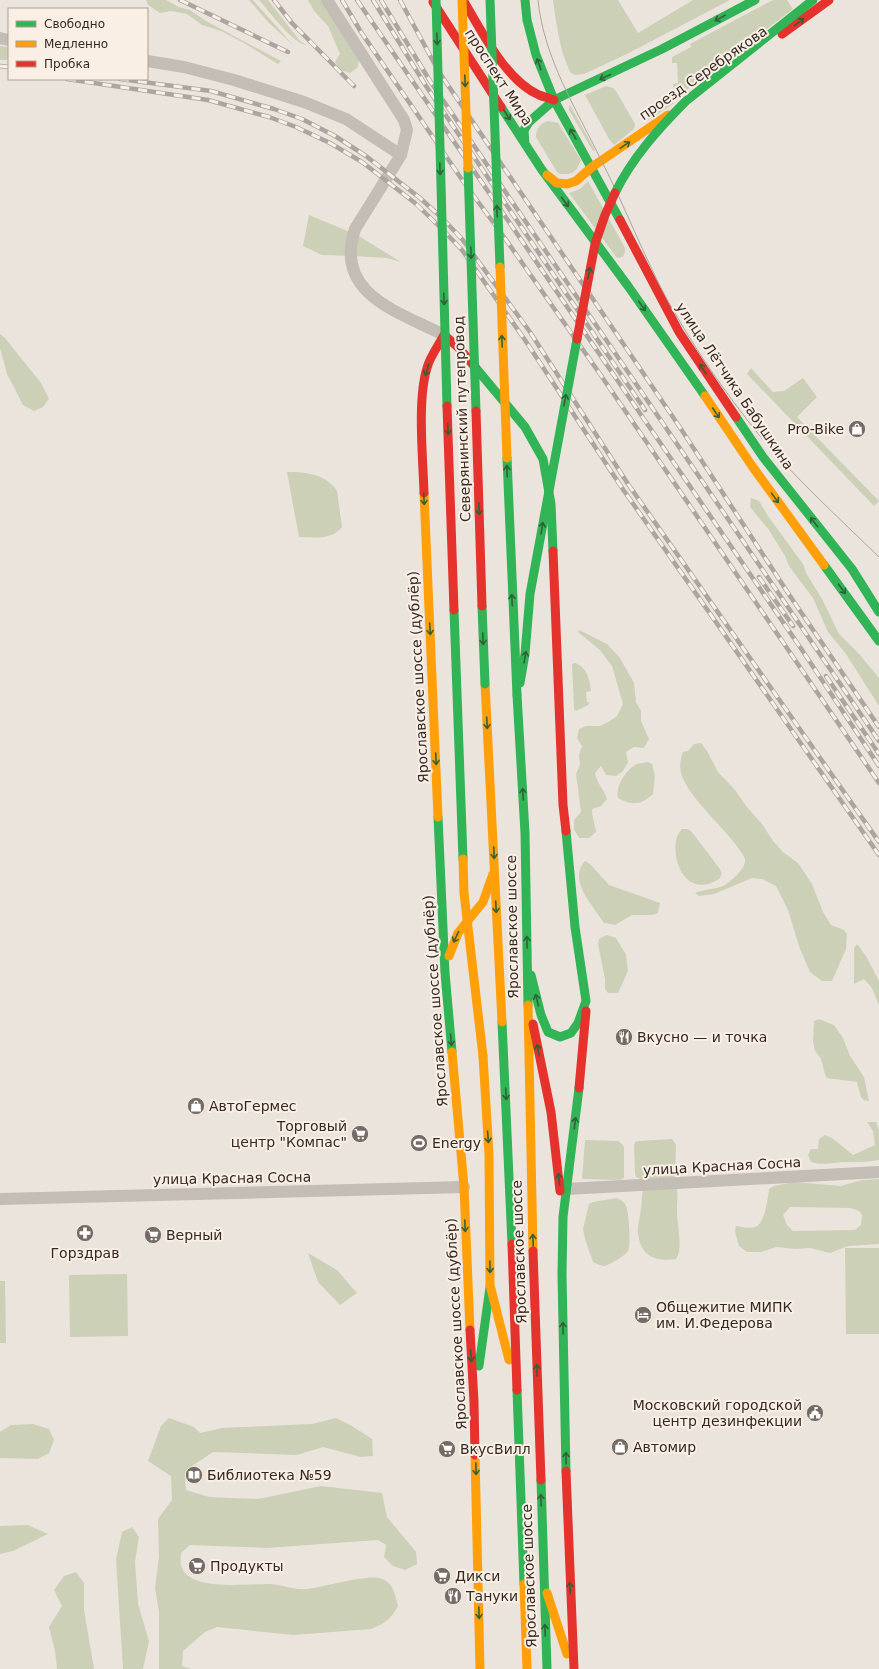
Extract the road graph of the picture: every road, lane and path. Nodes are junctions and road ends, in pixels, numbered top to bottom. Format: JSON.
{"nodes":[{"id":1,"x":327,"y":0,"type":"edge"},
{"id":2,"x":432,"y":0,"type":"edge"},
{"id":3,"x":436,"y":0,"type":"edge"},
{"id":4,"x":463,"y":0,"type":"edge"},
{"id":5,"x":490,"y":0,"type":"edge"},
{"id":6,"x":525,"y":0,"type":"edge"},
{"id":7,"x":755,"y":0,"type":"edge"},
{"id":8,"x":798,"y":0,"type":"edge"},
{"id":9,"x":813,"y":0,"type":"edge"},
{"id":10,"x":829,"y":0,"type":"edge"},
{"id":11,"x":148,"y":61,"type":"edge"},
{"id":12,"x":554,"y":100,"type":"junction"},
{"id":13,"x":525,"y":144,"type":"junction"},
{"id":14,"x":401,"y":155,"type":"junction"},
{"id":15,"x":592,"y":167,"type":"junction"},
{"id":16,"x":542,"y":170,"type":"junction"},
{"id":17,"x":444,"y":335,"type":"junction"},
{"id":18,"x":852,"y":569,"type":"junction"},
{"id":19,"x":879,"y":596,"type":"edge"},
{"id":20,"x":879,"y":612,"type":"edge"},
{"id":21,"x":863,"y":618,"type":"junction"},
{"id":22,"x":879,"y":630,"type":"edge"},
{"id":23,"x":879,"y":641,"type":"edge"},
{"id":24,"x":517,"y":695,"type":"junction"},
{"id":25,"x":493,"y":837,"type":"joint"},
{"id":26,"x":494,"y":868,"type":"junction"},
{"id":27,"x":527,"y":963,"type":"junction"},
{"id":28,"x":446,"y":973,"type":"junction"},
{"id":29,"x":527,"y":995,"type":"junction"},
{"id":30,"x":586,"y":1001,"type":"junction"},
{"id":31,"x":879,"y":1172,"type":"edge"},
{"id":32,"x":464,"y":1187,"type":"junction"},
{"id":33,"x":567,"y":1189,"type":"junction"},
{"id":34,"x":0,"y":1199,"type":"edge"},
{"id":35,"x":563,"y":1218,"type":"junction"},
{"id":36,"x":490,"y":1285,"type":"junction"},
{"id":37,"x":518,"y":1398,"type":"junction"},
{"id":38,"x":474,"y":1402,"type":"junction"},
{"id":39,"x":543,"y":1580,"type":"junction"},
{"id":40,"x":480,"y":1669,"type":"edge"},
{"id":41,"x":527,"y":1669,"type":"edge"},
{"id":42,"x":547,"y":1669,"type":"edge"},
{"id":43,"x":573,"y":1669,"type":"edge"}],
"edges":[{"from":1,"to":14,"type":"street"},
{"from":2,"to":13,"type":"main road","name":"проспект Мира","one_way":true},
{"from":3,"to":36,"type":"main road","one_way":true,"bridge":true},
{"from":4,"to":12,"type":"main road"},
{"from":4,"to":25,"type":"main road","name":"Северянинский путепровод","one_way":true,"bridge":true},
{"from":24,"to":5,"type":"main road","one_way":true,"bridge":true},
{"from":12,"to":6,"type":"main road","name":"улица Лётчика Бабушкина","one_way":true},
{"from":7,"to":12,"type":"main road","one_way":true},
{"from":8,"to":10,"type":"street"},
{"from":24,"to":9,"type":"main road","one_way":true,"bridge":true},
{"from":15,"to":10,"type":"main road","name":"проезд Серебрякова","one_way":true},
{"from":11,"to":14,"type":"street"},
{"from":12,"to":13,"type":"main road"},
{"from":15,"to":12,"type":"main road","name":"улица Лётчика Бабушкина","one_way":true},
{"from":13,"to":16,"type":"main road","name":"проспект Мира"},
{"from":14,"to":17,"type":"street"},
{"from":15,"to":16,"type":"main road","name":"проезд Серебрякова"},
{"from":18,"to":15,"type":"main road","name":"улица Лётчика Бабушкина","one_way":true},
{"from":16,"to":21,"type":"main road","one_way":true},
{"from":17,"to":28,"type":"main road","name":"Ярославское шоссе (дублёр)","one_way":true},
{"from":17,"to":30,"type":"main road"},
{"from":18,"to":19,"type":"main road"},
{"from":18,"to":20,"type":"main road","name":"улица Лётчика Бабушкина"},
{"from":21,"to":22,"type":"main road"},
{"from":21,"to":23,"type":"main road"},
{"from":27,"to":24,"type":"main road","name":"Ярославское шоссе","one_way":true},
{"from":25,"to":26,"type":"main road","name":"Ярославское шоссе","one_way":true},
{"from":26,"to":28,"type":"main road","one_way":true},
{"from":26,"to":37,"type":"main road","name":"Ярославское шоссе","one_way":true},
{"from":27,"to":29,"type":"main road","name":"Ярославское шоссе"},
{"from":30,"to":27,"type":"main road","one_way":true},
{"from":28,"to":32,"type":"main road","name":"Ярославское шоссе (дублёр)","one_way":true},
{"from":35,"to":29,"type":"main road","one_way":true},
{"from":39,"to":29,"type":"main road","name":"Ярославское шоссе","one_way":true},
{"from":33,"to":30,"type":"main road","one_way":true},
{"from":31,"to":33,"type":"street","name":"улица Красная Сосна"},
{"from":32,"to":34,"type":"street","name":"улица Красная Сосна"},
{"from":32,"to":38,"type":"main road","name":"Ярославское шоссе (дублёр)","one_way":true},
{"from":33,"to":35,"type":"main road"},
{"from":43,"to":35,"type":"main road","one_way":true},
{"from":36,"to":37,"type":"main road"},
{"from":36,"to":38,"type":"main road"},
{"from":37,"to":41,"type":"main road","name":"Ярославское шоссе"},
{"from":38,"to":40,"type":"main road","name":"Ярославское шоссе (дублёр)","one_way":true},
{"from":42,"to":39,"type":"main road","name":"Ярославское шоссе","one_way":true},
{"from":39,"to":43,"type":"main road"}]}
